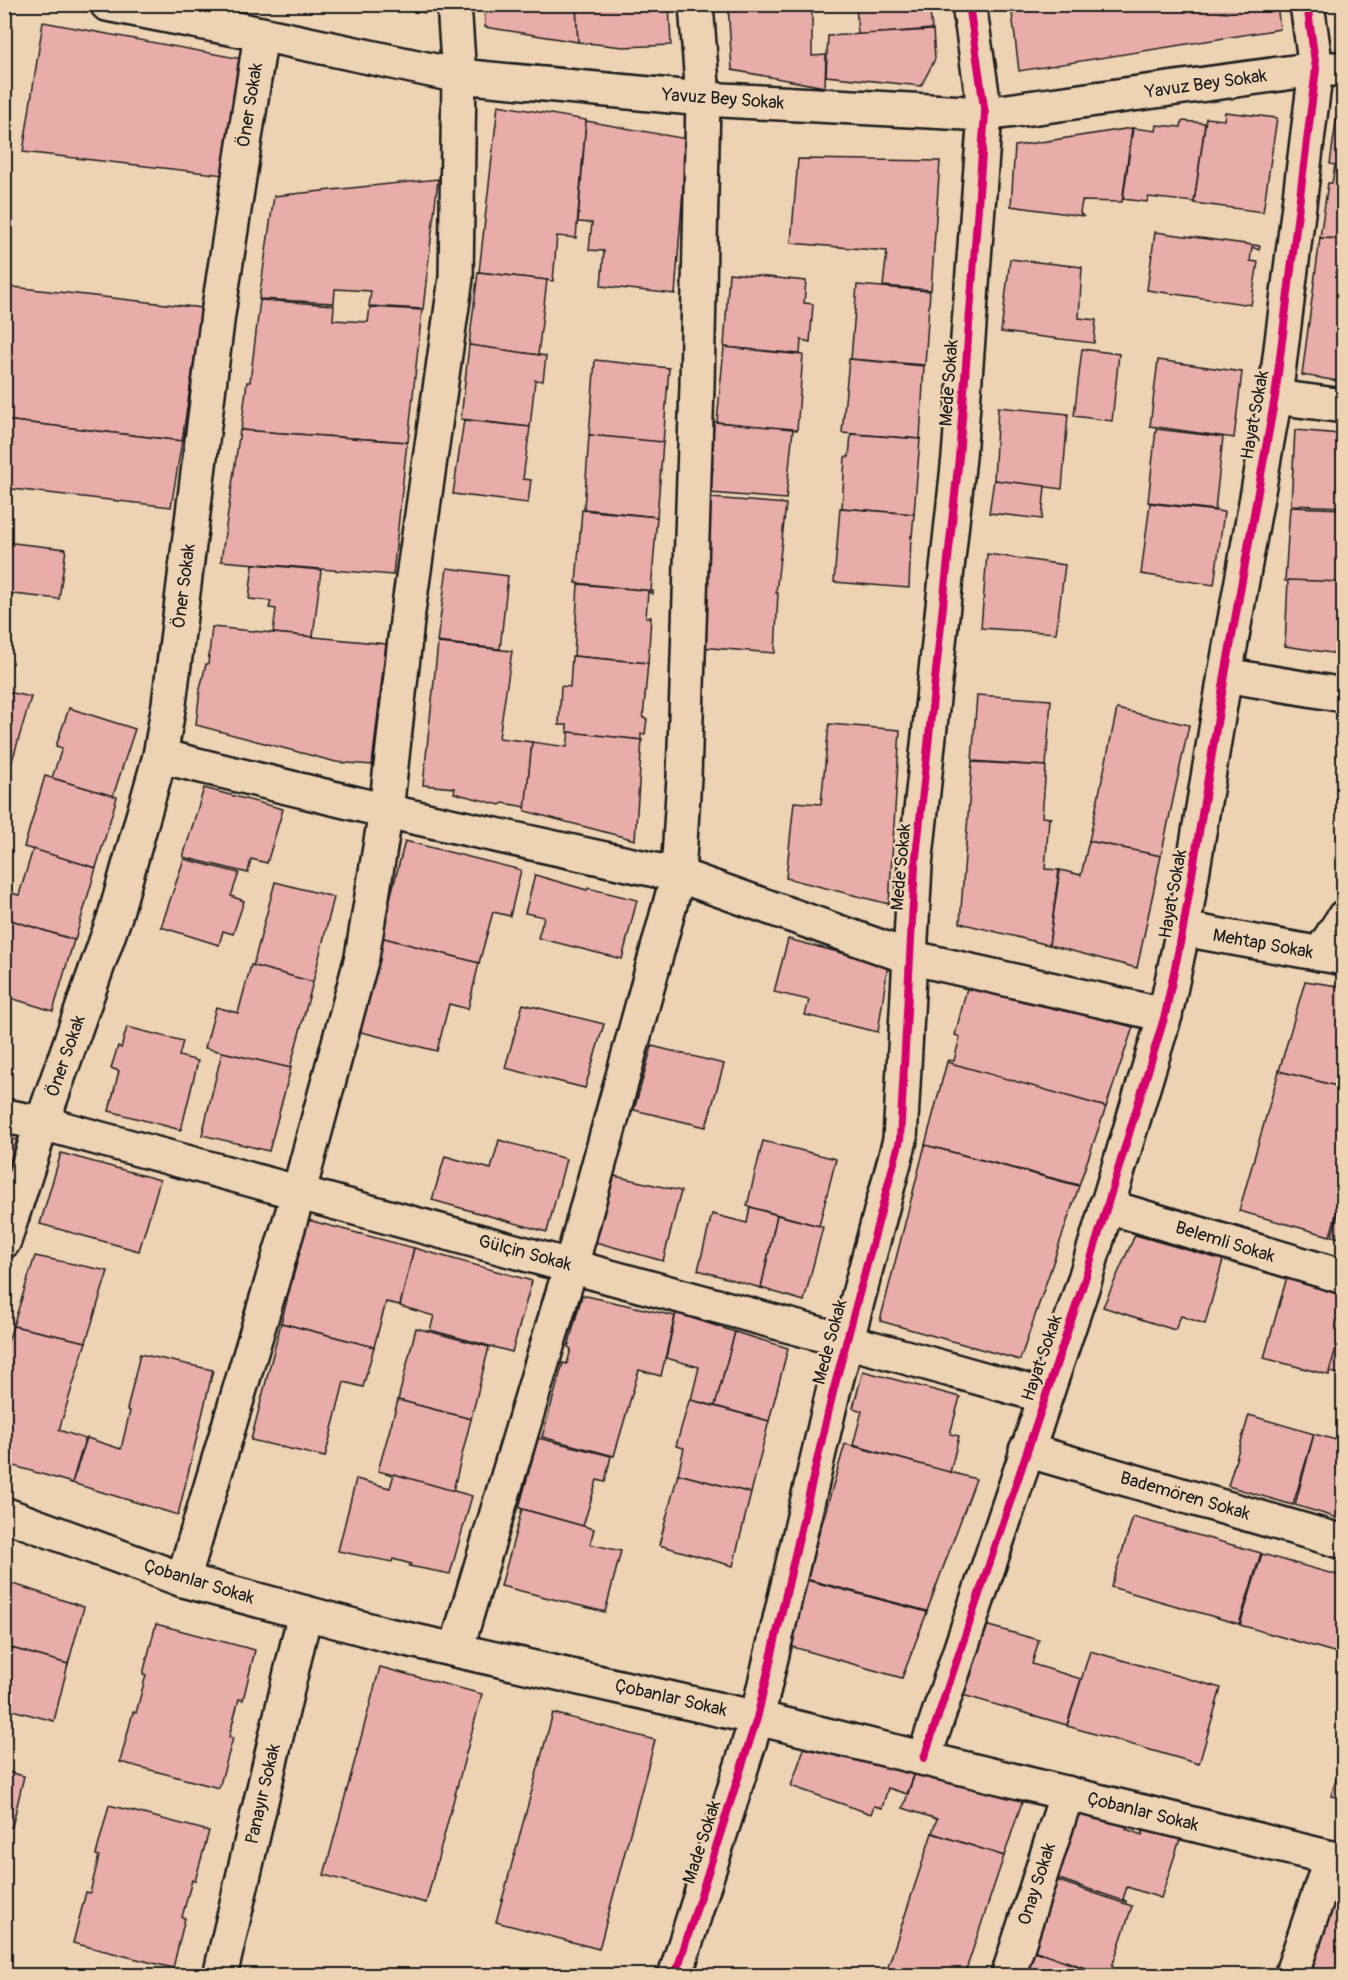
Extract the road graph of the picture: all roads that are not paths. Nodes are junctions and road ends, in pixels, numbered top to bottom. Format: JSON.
{"nodes":[{"id":1,"x":107,"y":4,"type":"edge"},
{"id":2,"x":454,"y":4,"type":"edge"},
{"id":3,"x":696,"y":4,"type":"edge"},
{"id":4,"x":969,"y":4,"type":"edge"},
{"id":5,"x":1307,"y":4,"type":"edge"},
{"id":6,"x":261,"y":34,"type":"junction"},
{"id":7,"x":1330,"y":69,"type":"edge"},
{"id":8,"x":459,"y":76,"type":"junction"},
{"id":9,"x":703,"y":99,"type":"junction"},
{"id":10,"x":985,"y":114,"type":"junction"},
{"id":11,"x":1275,"y":397,"type":"junction"},
{"id":12,"x":1344,"y":406,"type":"edge"},
{"id":13,"x":1225,"y":675,"type":"junction"},
{"id":14,"x":1344,"y":695,"type":"edge"},
{"id":15,"x":160,"y":756,"type":"junction"},
{"id":16,"x":386,"y":811,"type":"junction"},
{"id":17,"x":678,"y":875,"type":"junction"},
{"id":18,"x":1344,"y":917,"type":"edge"},
{"id":19,"x":1183,"y":929,"type":"junction"},
{"id":20,"x":1332,"y":956,"type":"edge"},
{"id":21,"x":909,"y":957,"type":"junction"},
{"id":22,"x":1165,"y":1015,"type":"junction"},
{"id":23,"x":4,"y":1116,"type":"edge"},
{"id":24,"x":42,"y":1124,"type":"junction"},
{"id":25,"x":299,"y":1191,"type":"junction"},
{"id":26,"x":1107,"y":1206,"type":"junction"},
{"id":27,"x":4,"y":1241,"type":"edge"},
{"id":28,"x":571,"y":1266,"type":"junction"},
{"id":29,"x":1344,"y":1277,"type":"edge"},
{"id":30,"x":846,"y":1340,"type":"junction"},
{"id":31,"x":1044,"y":1396,"type":"junction"},
{"id":32,"x":1026,"y":1449,"type":"junction"},
{"id":33,"x":4,"y":1514,"type":"edge"},
{"id":34,"x":1344,"y":1542,"type":"edge"},
{"id":35,"x":183,"y":1580,"type":"junction"},
{"id":36,"x":305,"y":1613,"type":"junction"},
{"id":37,"x":456,"y":1650,"type":"junction"},
{"id":38,"x":757,"y":1718,"type":"junction"},
{"id":39,"x":924,"y":1758,"type":"junction"},
{"id":40,"x":1066,"y":1793,"type":"junction"},
{"id":41,"x":1337,"y":1859,"type":"edge"},
{"id":42,"x":220,"y":1976,"type":"edge"},
{"id":43,"x":675,"y":1976,"type":"edge"},
{"id":44,"x":1008,"y":1976,"type":"edge"},
{"id":45,"x":1291,"y":1976,"type":"edge"}],
"edges":[{"from":1,"to":6,"type":"street","name":"Yavuz Bey Sokak"},
{"from":2,"to":8,"type":"street"},
{"from":3,"to":9,"type":"street"},
{"from":4,"to":10,"type":"street","name":"Mede Sokak"},
{"from":5,"to":7,"type":"street","name":"Hayat Sokak"},
{"from":6,"to":8,"type":"street","name":"Yavuz Bey Sokak"},
{"from":6,"to":15,"type":"street","name":"Öner Sokak"},
{"from":7,"to":10,"type":"street","name":"Yavuz Bey Sokak"},
{"from":7,"to":11,"type":"street","name":"Hayat Sokak"},
{"from":8,"to":9,"type":"street","name":"Yavuz Bey Sokak"},
{"from":8,"to":16,"type":"street"},
{"from":9,"to":10,"type":"street","name":"Yavuz Bey Sokak"},
{"from":9,"to":17,"type":"street"},
{"from":10,"to":21,"type":"street","name":"Mede Sokak"},
{"from":11,"to":12,"type":"street"},
{"from":11,"to":13,"type":"street","name":"Hayat Sokak"},
{"from":13,"to":14,"type":"street"},
{"from":13,"to":19,"type":"street","name":"Hayat Sokak"},
{"from":15,"to":16,"type":"street"},
{"from":15,"to":24,"type":"street","name":"Öner Sokak"},
{"from":16,"to":17,"type":"street"},
{"from":16,"to":25,"type":"street"},
{"from":17,"to":21,"type":"street"},
{"from":17,"to":28,"type":"street"},
{"from":18,"to":20,"type":"street"},
{"from":19,"to":20,"type":"street","name":"Mehtap Sokak"},
{"from":19,"to":22,"type":"street","name":"Hayat Sokak"},
{"from":21,"to":22,"type":"street"},
{"from":21,"to":30,"type":"street","name":"Mede Sokak"},
{"from":22,"to":26,"type":"street","name":"Hayat Sokak"},
{"from":23,"to":24,"type":"street","name":"Gülçin Sokak"},
{"from":24,"to":25,"type":"street","name":"Gülçin Sokak"},
{"from":24,"to":27,"type":"street","name":"Öner Sokak"},
{"from":25,"to":28,"type":"street","name":"Gülçin Sokak"},
{"from":25,"to":35,"type":"street"},
{"from":26,"to":29,"type":"street","name":"Belemli Sokak"},
{"from":26,"to":31,"type":"street","name":"Hayat Sokak"},
{"from":28,"to":30,"type":"street","name":"Gülçin Sokak"},
{"from":28,"to":37,"type":"street"},
{"from":30,"to":31,"type":"street","name":"Gülçin Sokak"},
{"from":30,"to":38,"type":"street","name":"Mede Sokak"},
{"from":31,"to":32,"type":"street","name":"Hayat Sokak"},
{"from":32,"to":34,"type":"street","name":"Bademören Sokak"},
{"from":32,"to":39,"type":"street","name":"Hayat Sokak"},
{"from":33,"to":35,"type":"street","name":"Çobanlar Sokak"},
{"from":35,"to":36,"type":"street","name":"Çobanlar Sokak"},
{"from":36,"to":37,"type":"street","name":"Çobanlar Sokak"},
{"from":36,"to":42,"type":"street","name":"Panayır Sokak"},
{"from":37,"to":38,"type":"street","name":"Çobanlar Sokak"},
{"from":38,"to":39,"type":"street","name":"Çobanlar Sokak"},
{"from":38,"to":43,"type":"street","name":"Made Sokak"},
{"from":39,"to":40,"type":"street","name":"Çobanlar Sokak"},
{"from":40,"to":41,"type":"street","name":"Çobanlar Sokak"},
{"from":40,"to":44,"type":"street","name":"Onay Sokak"},
{"from":41,"to":45,"type":"street"}]}
